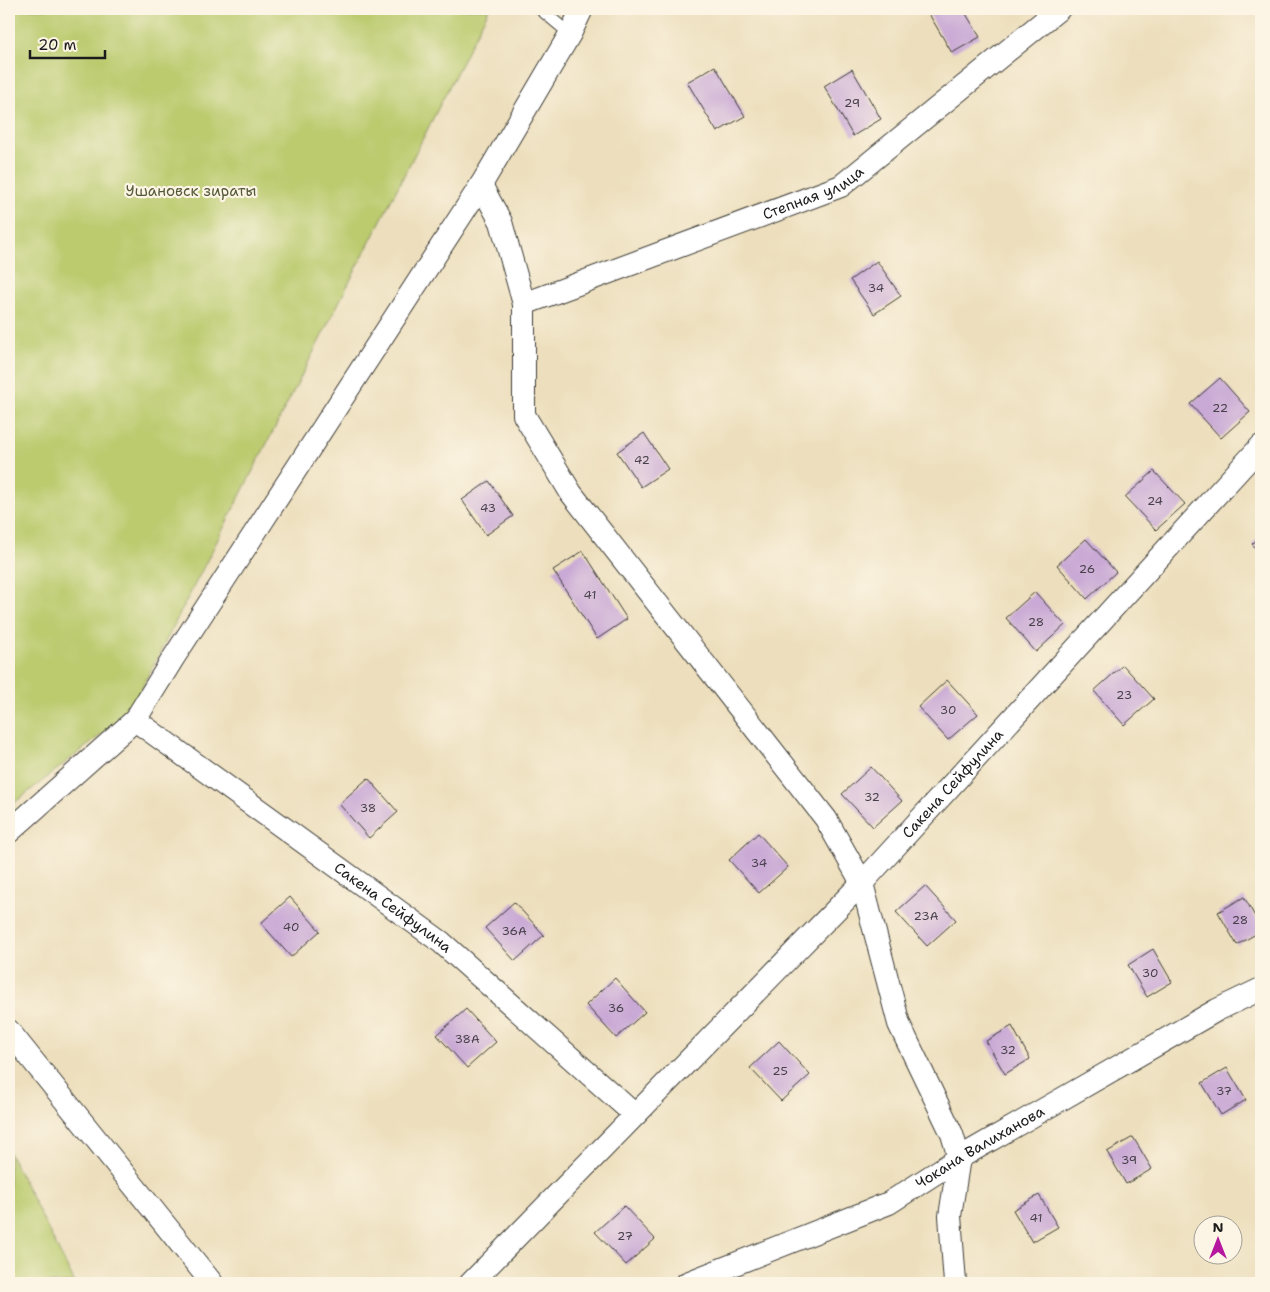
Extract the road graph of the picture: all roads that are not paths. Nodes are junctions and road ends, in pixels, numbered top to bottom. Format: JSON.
{"nodes":[{"id":1,"x":540,"y":9,"type":"edge"},
{"id":2,"x":582,"y":9,"type":"edge"},
{"id":3,"x":1059,"y":9,"type":"edge"},
{"id":4,"x":570,"y":34,"type":"junction"},
{"id":5,"x":481,"y":185,"type":"junction"},
{"id":6,"x":524,"y":304,"type":"junction"},
{"id":7,"x":1261,"y":446,"type":"edge"},
{"id":8,"x":135,"y":720,"type":"junction"},
{"id":9,"x":9,"y":832,"type":"edge"},
{"id":10,"x":862,"y":884,"type":"junction"},
{"id":11,"x":1261,"y":989,"type":"edge"},
{"id":12,"x":9,"y":1031,"type":"edge"},
{"id":13,"x":635,"y":1115,"type":"junction"},
{"id":14,"x":959,"y":1158,"type":"junction"},
{"id":15,"x":212,"y":1283,"type":"edge"},
{"id":16,"x":471,"y":1283,"type":"edge"},
{"id":17,"x":687,"y":1283,"type":"edge"},
{"id":18,"x":955,"y":1283,"type":"edge"}],
"edges":[{"from":1,"to":4,"type":"lane"},
{"from":2,"to":4,"type":"street"},
{"from":3,"to":6,"type":"street","name":"Степная улица"},
{"from":4,"to":5,"type":"street"},
{"from":5,"to":6,"type":"street"},
{"from":5,"to":8,"type":"street"},
{"from":6,"to":10,"type":"street"},
{"from":7,"to":10,"type":"street","name":"Сакена Сейфулина"},
{"from":8,"to":9,"type":"street"},
{"from":8,"to":13,"type":"street","name":"Сакена Сейфулина"},
{"from":10,"to":13,"type":"street","name":"Сакена Сейфулина"},
{"from":10,"to":14,"type":"street"},
{"from":11,"to":14,"type":"street","name":"Чокана Валиханова"},
{"from":12,"to":15,"type":"street"},
{"from":13,"to":16,"type":"street","name":"Сакена Сейфулина"},
{"from":14,"to":17,"type":"street","name":"Чокана Валиханова"},
{"from":14,"to":18,"type":"street"}]}
